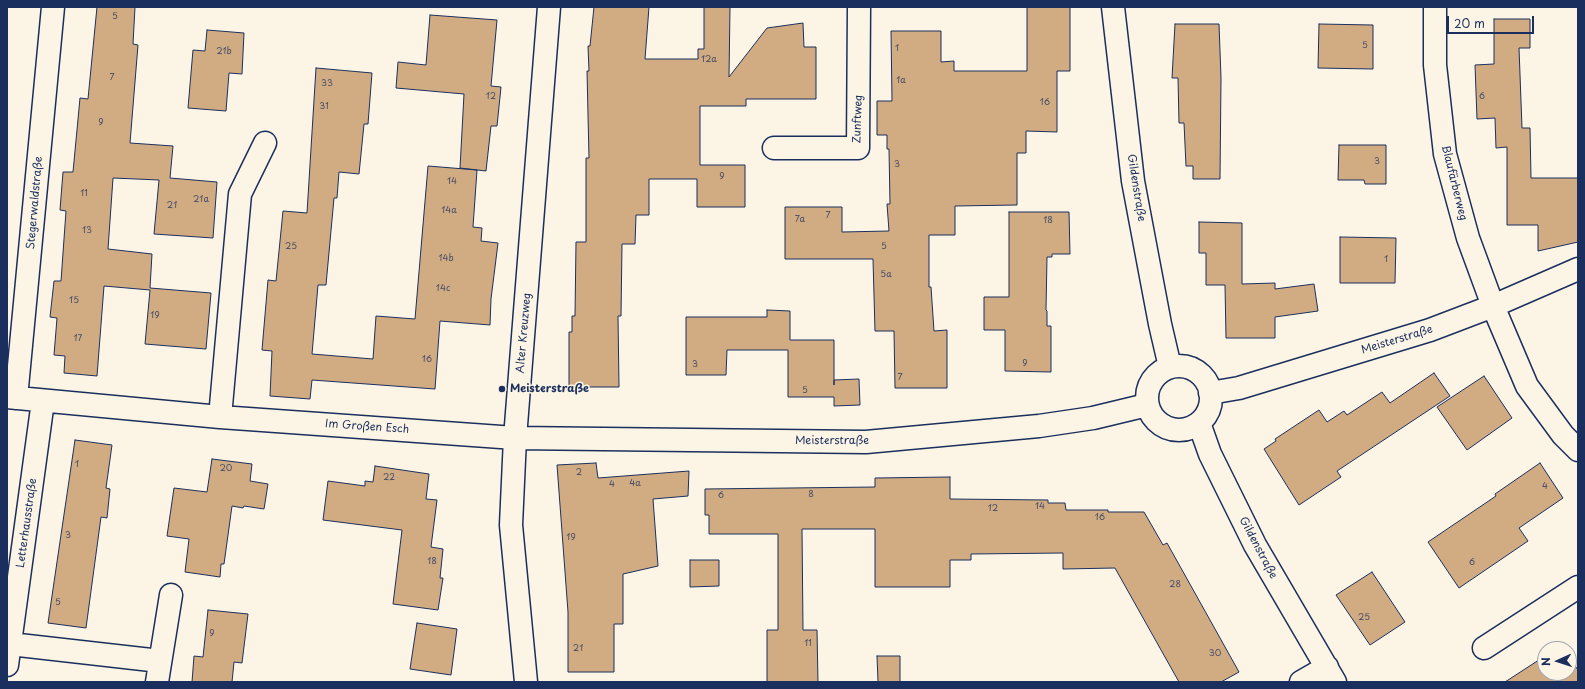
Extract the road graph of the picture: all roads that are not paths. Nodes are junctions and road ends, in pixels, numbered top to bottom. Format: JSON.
{"nodes":[{"id":1,"x":53,"y":7,"type":"edge"},
{"id":2,"x":549,"y":7,"type":"edge"},
{"id":3,"x":859,"y":7,"type":"edge"},
{"id":4,"x":1113,"y":7,"type":"edge"},
{"id":5,"x":1435,"y":7,"type":"edge"},
{"id":6,"x":265,"y":143,"type":"dead end"},
{"id":7,"x":774,"y":148,"type":"dead end"},
{"id":8,"x":1578,"y":269,"type":"edge"},
{"id":9,"x":1493,"y":306,"type":"junction"},
{"id":10,"x":1170,"y":367,"type":"junction"},
{"id":11,"x":1210,"y":393,"type":"junction"},
{"id":12,"x":12,"y":398,"type":"edge"},
{"id":13,"x":43,"y":401,"type":"junction"},
{"id":14,"x":1147,"y":405,"type":"junction"},
{"id":15,"x":220,"y":417,"type":"junction"},
{"id":16,"x":1199,"y":423,"type":"junction"},
{"id":17,"x":515,"y":438,"type":"junction"},
{"id":18,"x":1578,"y":450,"type":"edge"},
{"id":19,"x":1578,"y":587,"type":"edge"},
{"id":20,"x":171,"y":595,"type":"dead end"},
{"id":21,"x":1484,"y":648,"type":"dead end"},
{"id":22,"x":8,"y":655,"type":"edge"},
{"id":23,"x":160,"y":661,"type":"junction"},
{"id":24,"x":1331,"y":674,"type":"edge"},
{"id":25,"x":157,"y":682,"type":"edge"},
{"id":26,"x":526,"y":682,"type":"edge"},
{"id":27,"x":1301,"y":682,"type":"edge"}],
"edges":[{"from":1,"to":12,"type":"street","name":"Stegerwaldstraße"},
{"from":2,"to":17,"type":"street","name":"Alter Kreuzweg"},
{"from":3,"to":7,"type":"street","name":"Zunftweg"},
{"from":4,"to":10,"type":"street","name":"Gildenstraße"},
{"from":5,"to":9,"type":"street","name":"Blaufärberweg"},
{"from":6,"to":15,"type":"street"},
{"from":8,"to":9,"type":"street","name":"Meisterstraße"},
{"from":9,"to":11,"type":"street","name":"Meisterstraße"},
{"from":9,"to":18,"type":"street","name":"Blaufärberweg"},
{"from":10,"to":11,"type":"street"},
{"from":10,"to":14,"type":"street"},
{"from":11,"to":16,"type":"street"},
{"from":12,"to":13,"type":"street","name":"Im Großen Esch"},
{"from":13,"to":15,"type":"street","name":"Im Großen Esch"},
{"from":13,"to":22,"type":"street","name":"Letterhausstraße"},
{"from":14,"to":16,"type":"street"},
{"from":14,"to":17,"type":"street","name":"Meisterstraße"},
{"from":15,"to":17,"type":"street","name":"Im Großen Esch"},
{"from":16,"to":24,"type":"street","name":"Gildenstraße"},
{"from":17,"to":26,"type":"street","name":"Alter Kreuzweg"},
{"from":19,"to":21,"type":"street"},
{"from":20,"to":23,"type":"street"},
{"from":22,"to":23,"type":"street","name":"Letterhausstraße"},
{"from":23,"to":25,"type":"street"},
{"from":24,"to":27,"type":"street","name":"Gildenstraße"}]}
